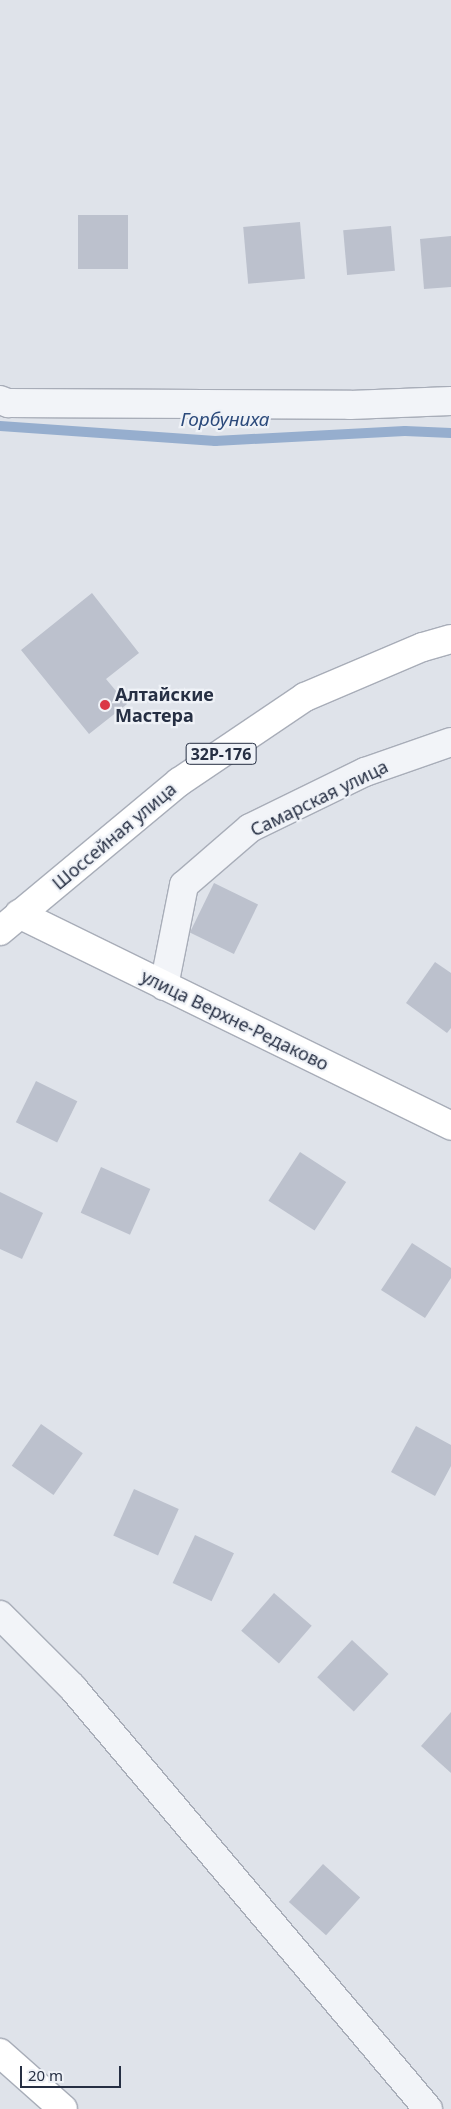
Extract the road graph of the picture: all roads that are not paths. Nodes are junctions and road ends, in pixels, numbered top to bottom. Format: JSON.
{"nodes":[{"id":1,"x":0,"y":400,"type":"edge"},
{"id":2,"x":451,"y":401,"type":"edge"},
{"id":3,"x":451,"y":639,"type":"edge"},
{"id":4,"x":451,"y":742,"type":"edge"},
{"id":5,"x":10,"y":923,"type":"edge"},
{"id":6,"x":164,"y":986,"type":"junction"},
{"id":7,"x":451,"y":1126,"type":"edge"},
{"id":8,"x":0,"y":1615,"type":"edge"},
{"id":9,"x":0,"y":2053,"type":"edge"},
{"id":10,"x":63,"y":2109,"type":"edge"},
{"id":11,"x":428,"y":2109,"type":"edge"}],
"edges":[{"from":1,"to":2,"type":"street"},
{"from":3,"to":5,"type":"street","name":"Шоссейная улица","number":"32Р-176"},
{"from":4,"to":6,"type":"street","name":"Самарская улица"},
{"from":5,"to":6,"type":"street","name":"улица Верхне-Редаково"},
{"from":6,"to":7,"type":"street","name":"улица Верхне-Редаково"},
{"from":8,"to":11,"type":"street"},
{"from":9,"to":10,"type":"street"}]}
